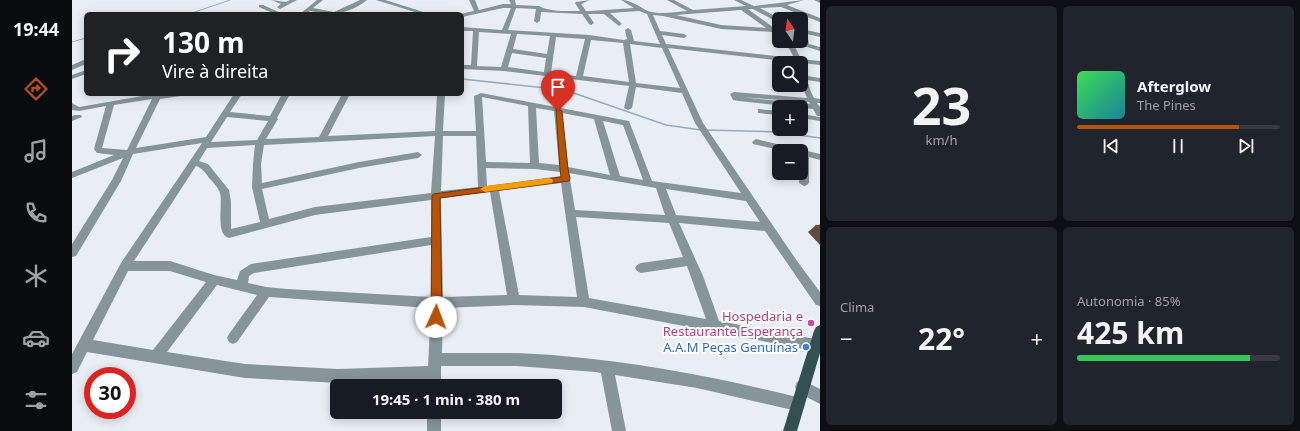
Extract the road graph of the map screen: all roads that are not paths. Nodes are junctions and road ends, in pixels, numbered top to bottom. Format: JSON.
{"nodes":[{"id":1,"x":274,"y":0,"type":"edge"},
{"id":2,"x":294,"y":0,"type":"edge"},
{"id":3,"x":318,"y":0,"type":"edge"},
{"id":4,"x":364,"y":0,"type":"edge"},
{"id":5,"x":379,"y":0,"type":"edge"},
{"id":6,"x":472,"y":0,"type":"edge"},
{"id":7,"x":541,"y":0,"type":"edge"},
{"id":8,"x":586,"y":0,"type":"edge"},
{"id":9,"x":624,"y":0,"type":"edge"},
{"id":10,"x":670,"y":0,"type":"edge"},
{"id":11,"x":737,"y":0,"type":"edge"},
{"id":12,"x":768,"y":0,"type":"edge"},
{"id":13,"x":800,"y":0,"type":"edge"},
{"id":14,"x":513,"y":3,"type":"edge"},
{"id":15,"x":782,"y":5,"type":"junction"},
{"id":16,"x":261,"y":6,"type":"dead end"},
{"id":17,"x":742,"y":8,"type":"junction"},
{"id":18,"x":755,"y":8,"type":"junction"},
{"id":19,"x":309,"y":9,"type":"junction"},
{"id":20,"x":539,"y":9,"type":"junction"},
{"id":21,"x":640,"y":9,"type":"junction"},
{"id":22,"x":477,"y":11,"type":"junction"},
{"id":23,"x":275,"y":12,"type":"edge"},
{"id":24,"x":305,"y":12,"type":"edge"},
{"id":25,"x":325,"y":12,"type":"edge"},
{"id":26,"x":339,"y":12,"type":"edge"},
{"id":27,"x":420,"y":12,"type":"edge"},
{"id":28,"x":605,"y":12,"type":"junction"},
{"id":29,"x":691,"y":12,"type":"junction"},
{"id":30,"x":649,"y":13,"type":"junction"},
{"id":31,"x":464,"y":14,"type":"edge"},
{"id":32,"x":585,"y":14,"type":"junction"},
{"id":33,"x":663,"y":14,"type":"junction"},
{"id":34,"x":772,"y":17,"type":"edge"},
{"id":35,"x":536,"y":21,"type":"dead end"},
{"id":36,"x":817,"y":21,"type":"edge"},
{"id":37,"x":591,"y":23,"type":"dead end"},
{"id":38,"x":619,"y":24,"type":"dead end"},
{"id":39,"x":721,"y":27,"type":"junction"},
{"id":40,"x":772,"y":27,"type":"edge"},
{"id":41,"x":464,"y":29,"type":"edge"},
{"id":42,"x":476,"y":30,"type":"junction"},
{"id":43,"x":628,"y":30,"type":"dead end"},
{"id":44,"x":772,"y":30,"type":"edge"},
{"id":45,"x":504,"y":32,"type":"junction"},
{"id":46,"x":808,"y":32,"type":"edge"},
{"id":47,"x":514,"y":33,"type":"junction"},
{"id":48,"x":658,"y":33,"type":"junction"},
{"id":49,"x":553,"y":35,"type":"junction"},
{"id":50,"x":820,"y":35,"type":"edge"},
{"id":51,"x":684,"y":36,"type":"dead end"},
{"id":52,"x":589,"y":37,"type":"junction"},
{"id":53,"x":629,"y":41,"type":"junction"},
{"id":54,"x":664,"y":45,"type":"junction"},
{"id":55,"x":808,"y":45,"type":"edge"},
{"id":56,"x":820,"y":49,"type":"edge"},
{"id":57,"x":510,"y":51,"type":"junction"},
{"id":58,"x":549,"y":56,"type":"junction"},
{"id":59,"x":772,"y":59,"type":"edge"},
{"id":60,"x":808,"y":61,"type":"edge"},
{"id":61,"x":84,"y":62,"type":"edge"},
{"id":62,"x":820,"y":63,"type":"edge"},
{"id":63,"x":464,"y":67,"type":"edge"},
{"id":64,"x":474,"y":67,"type":"junction"},
{"id":65,"x":72,"y":68,"type":"edge"},
{"id":66,"x":504,"y":69,"type":"junction"},
{"id":67,"x":84,"y":73,"type":"edge"},
{"id":68,"x":547,"y":74,"type":"junction"},
{"id":69,"x":72,"y":77,"type":"edge"},
{"id":70,"x":579,"y":78,"type":"junction"},
{"id":71,"x":808,"y":78,"type":"edge"},
{"id":72,"x":820,"y":80,"type":"edge"},
{"id":73,"x":633,"y":86,"type":"junction"},
{"id":74,"x":685,"y":92,"type":"junction"},
{"id":75,"x":807,"y":92,"type":"joint"},
{"id":76,"x":820,"y":94,"type":"edge"},
{"id":77,"x":152,"y":96,"type":"edge"},
{"id":78,"x":157,"y":96,"type":"edge"},
{"id":79,"x":237,"y":96,"type":"edge"},
{"id":80,"x":285,"y":96,"type":"edge"},
{"id":81,"x":344,"y":96,"type":"edge"},
{"id":82,"x":441,"y":96,"type":"edge"},
{"id":83,"x":111,"y":103,"type":"junction"},
{"id":84,"x":815,"y":103,"type":"edge"},
{"id":85,"x":72,"y":105,"type":"edge"},
{"id":86,"x":532,"y":105,"type":"junction"},
{"id":87,"x":628,"y":108,"type":"dead end"},
{"id":88,"x":558,"y":111,"type":"junction"},
{"id":89,"x":761,"y":111,"type":"dead end"},
{"id":90,"x":772,"y":112,"type":"edge"},
{"id":91,"x":224,"y":114,"type":"junction"},
{"id":92,"x":820,"y":114,"type":"edge"},
{"id":93,"x":808,"y":117,"type":"edge"},
{"id":94,"x":598,"y":118,"type":"junction"},
{"id":95,"x":274,"y":119,"type":"junction"},
{"id":96,"x":820,"y":119,"type":"edge"},
{"id":97,"x":439,"y":133,"type":"junction"},
{"id":98,"x":481,"y":134,"type":"junction"},
{"id":99,"x":322,"y":139,"type":"junction"},
{"id":100,"x":207,"y":142,"type":"junction"},
{"id":101,"x":260,"y":142,"type":"junction"},
{"id":102,"x":756,"y":142,"type":"dead end"},
{"id":103,"x":772,"y":146,"type":"edge"},
{"id":104,"x":128,"y":153,"type":"junction"},
{"id":105,"x":808,"y":154,"type":"edge"},
{"id":106,"x":418,"y":155,"type":"dead end"},
{"id":107,"x":820,"y":156,"type":"edge"},
{"id":108,"x":194,"y":162,"type":"junction"},
{"id":109,"x":482,"y":165,"type":"junction"},
{"id":110,"x":535,"y":166,"type":"junction"},
{"id":111,"x":564,"y":169,"type":"junction"},
{"id":112,"x":72,"y":175,"type":"edge"},
{"id":113,"x":566,"y":179,"type":"junction"},
{"id":114,"x":616,"y":179,"type":"junction"},
{"id":115,"x":804,"y":180,"type":"edge"},
{"id":116,"x":804,"y":183,"type":"dead end"},
{"id":117,"x":648,"y":184,"type":"junction"},
{"id":118,"x":660,"y":186,"type":"junction"},
{"id":119,"x":257,"y":187,"type":"junction"},
{"id":120,"x":494,"y":188,"type":"junction"},
{"id":121,"x":483,"y":189,"type":"junction"},
{"id":122,"x":436,"y":196,"type":"junction"},
{"id":123,"x":750,"y":198,"type":"junction"},
{"id":124,"x":571,"y":213,"type":"junction"},
{"id":125,"x":672,"y":219,"type":"junction"},
{"id":126,"x":265,"y":223,"type":"junction"},
{"id":127,"x":768,"y":227,"type":"junction"},
{"id":128,"x":437,"y":240,"type":"junction"},
{"id":129,"x":76,"y":242,"type":"edge"},
{"id":130,"x":72,"y":253,"type":"edge"},
{"id":131,"x":690,"y":261,"type":"junction"},
{"id":132,"x":125,"y":266,"type":"junction"},
{"id":133,"x":641,"y":268,"type":"dead end"},
{"id":134,"x":214,"y":280,"type":"junction"},
{"id":135,"x":242,"y":286,"type":"junction"},
{"id":136,"x":266,"y":292,"type":"junction"},
{"id":137,"x":514,"y":300,"type":"junction"},
{"id":138,"x":820,"y":301,"type":"edge"},
{"id":139,"x":584,"y":302,"type":"junction"},
{"id":140,"x":437,"y":303,"type":"junction"},
{"id":141,"x":715,"y":326,"type":"junction"},
{"id":142,"x":820,"y":331,"type":"edge"},
{"id":143,"x":233,"y":338,"type":"dead end"},
{"id":144,"x":83,"y":345,"type":"junction"},
{"id":145,"x":815,"y":345,"type":"junction"},
{"id":146,"x":155,"y":357,"type":"junction"},
{"id":147,"x":434,"y":366,"type":"junction"},
{"id":148,"x":72,"y":367,"type":"edge"},
{"id":149,"x":607,"y":367,"type":"junction"},
{"id":150,"x":434,"y":379,"type":"edge"},
{"id":151,"x":802,"y":387,"type":"junction"},
{"id":152,"x":820,"y":397,"type":"edge"},
{"id":153,"x":797,"y":404,"type":"junction"},
{"id":154,"x":434,"y":419,"type":"edge"},
{"id":155,"x":434,"y":431,"type":"edge"},
{"id":156,"x":619,"y":431,"type":"edge"},
{"id":157,"x":790,"y":431,"type":"edge"}],
"edges":[{"from":1,"to":2,"type":"street"},
{"from":3,"to":19,"type":"street"},
{"from":4,"to":26,"type":"street"},
{"from":5,"to":27,"type":"street"},
{"from":6,"to":22,"type":"street"},
{"from":7,"to":20,"type":"street"},
{"from":8,"to":32,"type":"street"},
{"from":9,"to":21,"type":"street"},
{"from":10,"to":29,"type":"street"},
{"from":11,"to":18,"type":"street"},
{"from":12,"to":15,"type":"street"},
{"from":13,"to":15,"type":"street"},
{"from":14,"to":20,"type":"street"},
{"from":14,"to":22,"type":"street"},
{"from":14,"to":45,"type":"street"},
{"from":15,"to":18,"type":"street"},
{"from":15,"to":36,"type":"street"},
{"from":16,"to":23,"type":"street"},
{"from":17,"to":18,"type":"street"},
{"from":17,"to":29,"type":"street"},
{"from":17,"to":40,"type":"street"},
{"from":18,"to":34,"type":"street"},
{"from":19,"to":24,"type":"street"},
{"from":19,"to":25,"type":"street"},
{"from":20,"to":32,"type":"street"},
{"from":20,"to":35,"type":"street"},
{"from":21,"to":28,"type":"street"},
{"from":21,"to":30,"type":"street"},
{"from":22,"to":31,"type":"street"},
{"from":28,"to":32,"type":"street"},
{"from":28,"to":38,"type":"street"},
{"from":29,"to":33,"type":"street"},
{"from":29,"to":39,"type":"street"},
{"from":30,"to":33,"type":"street"},
{"from":30,"to":48,"type":"street"},
{"from":32,"to":37,"type":"street"},
{"from":33,"to":39,"type":"street"},
{"from":39,"to":44,"type":"street"},
{"from":41,"to":42,"type":"street"},
{"from":42,"to":45,"type":"street"},
{"from":42,"to":64,"type":"street"},
{"from":43,"to":53,"type":"street"},
{"from":45,"to":47,"type":"street"},
{"from":46,"to":50,"type":"street"},
{"from":47,"to":49,"type":"street"},
{"from":47,"to":57,"type":"street"},
{"from":48,"to":51,"type":"street"},
{"from":48,"to":54,"type":"street"},
{"from":49,"to":52,"type":"street"},
{"from":49,"to":58,"type":"street"},
{"from":52,"to":53,"type":"street"},
{"from":52,"to":70,"type":"street"},
{"from":53,"to":54,"type":"street"},
{"from":53,"to":73,"type":"street"},
{"from":54,"to":59,"type":"street"},
{"from":54,"to":74,"type":"street"},
{"from":55,"to":56,"type":"street"},
{"from":57,"to":58,"type":"street"},
{"from":57,"to":66,"type":"street"},
{"from":58,"to":68,"type":"street"},
{"from":60,"to":62,"type":"street"},
{"from":61,"to":65,"type":"street"},
{"from":63,"to":64,"type":"street"},
{"from":64,"to":66,"type":"street"},
{"from":66,"to":68,"type":"street"},
{"from":67,"to":69,"type":"street"},
{"from":68,"to":70,"type":"street"},
{"from":70,"to":73,"type":"street"},
{"from":71,"to":72,"type":"street"},
{"from":73,"to":74,"type":"street"},
{"from":73,"to":87,"type":"street"},
{"from":74,"to":123,"type":"street"},
{"from":75,"to":76,"type":"street"},
{"from":75,"to":84,"type":"street"},
{"from":77,"to":83,"type":"street"},
{"from":78,"to":104,"type":"street"},
{"from":79,"to":91,"type":"street"},
{"from":80,"to":95,"type":"street"},
{"from":81,"to":99,"type":"street"},
{"from":82,"to":97,"type":"street"},
{"from":83,"to":85,"type":"street"},
{"from":83,"to":104,"type":"street"},
{"from":84,"to":84,"type":"street"},
{"from":84,"to":92,"type":"street"},
{"from":86,"to":88,"type":"street"},
{"from":86,"to":98,"type":"street"},
{"from":86,"to":110,"type":"street"},
{"from":88,"to":94,"type":"street"},
{"from":88,"to":111,"type":"street"},
{"from":89,"to":90,"type":"street"},
{"from":91,"to":95,"type":"street"},
{"from":91,"to":100,"type":"street"},
{"from":93,"to":96,"type":"street"},
{"from":94,"to":114,"type":"street"},
{"from":94,"to":117,"type":"street"},
{"from":95,"to":101,"type":"street"},
{"from":97,"to":98,"type":"street"},
{"from":97,"to":99,"type":"street"},
{"from":97,"to":122,"type":"street"},
{"from":98,"to":109,"type":"street"},
{"from":99,"to":101,"type":"street"},
{"from":100,"to":101,"type":"street"},
{"from":100,"to":104,"type":"street"},
{"from":100,"to":108,"type":"street"},
{"from":101,"to":119,"type":"street"},
{"from":102,"to":103,"type":"street"},
{"from":104,"to":112,"type":"street"},
{"from":104,"to":129,"type":"street"},
{"from":105,"to":107,"type":"street"},
{"from":106,"to":119,"type":"street"},
{"from":108,"to":126,"type":"street"},
{"from":108,"to":132,"type":"street"},
{"from":109,"to":110,"type":"street"},
{"from":109,"to":121,"type":"street"},
{"from":110,"to":111,"type":"street"},
{"from":111,"to":113,"type":"street"},
{"from":111,"to":114,"type":"street"},
{"from":113,"to":120,"type":"street"},
{"from":113,"to":124,"type":"street"},
{"from":114,"to":117,"type":"street"},
{"from":115,"to":116,"type":"street"},
{"from":117,"to":118,"type":"street"},
{"from":118,"to":123,"type":"street"},
{"from":118,"to":125,"type":"street"},
{"from":119,"to":126,"type":"street"},
{"from":120,"to":121,"type":"street"},
{"from":120,"to":137,"type":"street"},
{"from":121,"to":122,"type":"street"},
{"from":122,"to":126,"type":"street"},
{"from":122,"to":128,"type":"street"},
{"from":123,"to":127,"type":"street"},
{"from":124,"to":125,"type":"street"},
{"from":124,"to":139,"type":"street"},
{"from":125,"to":127,"type":"street"},
{"from":125,"to":131,"type":"street"},
{"from":127,"to":138,"type":"street"},
{"from":128,"to":135,"type":"street"},
{"from":128,"to":140,"type":"street"},
{"from":129,"to":130,"type":"street"},
{"from":131,"to":133,"type":"street"},
{"from":131,"to":141,"type":"street"},
{"from":132,"to":134,"type":"street"},
{"from":132,"to":144,"type":"street"},
{"from":134,"to":135,"type":"street"},
{"from":134,"to":146,"type":"street"},
{"from":135,"to":136,"type":"street"},
{"from":136,"to":140,"type":"street"},
{"from":136,"to":143,"type":"street"},
{"from":137,"to":139,"type":"street"},
{"from":137,"to":140,"type":"street"},
{"from":139,"to":141,"type":"street"},
{"from":140,"to":147,"type":"street"},
{"from":141,"to":145,"type":"street"},
{"from":142,"to":145,"type":"main road"},
{"from":144,"to":146,"type":"street"},
{"from":144,"to":148,"type":"street"},
{"from":145,"to":151,"type":"main road"},
{"from":146,"to":147,"type":"street"},
{"from":147,"to":149,"type":"street"},
{"from":147,"to":150,"type":"street"},
{"from":149,"to":153,"type":"street"},
{"from":149,"to":156,"type":"street"},
{"from":151,"to":152,"type":"street"},
{"from":151,"to":153,"type":"main road"},
{"from":153,"to":157,"type":"main road"},
{"from":154,"to":155,"type":"street"}]}
